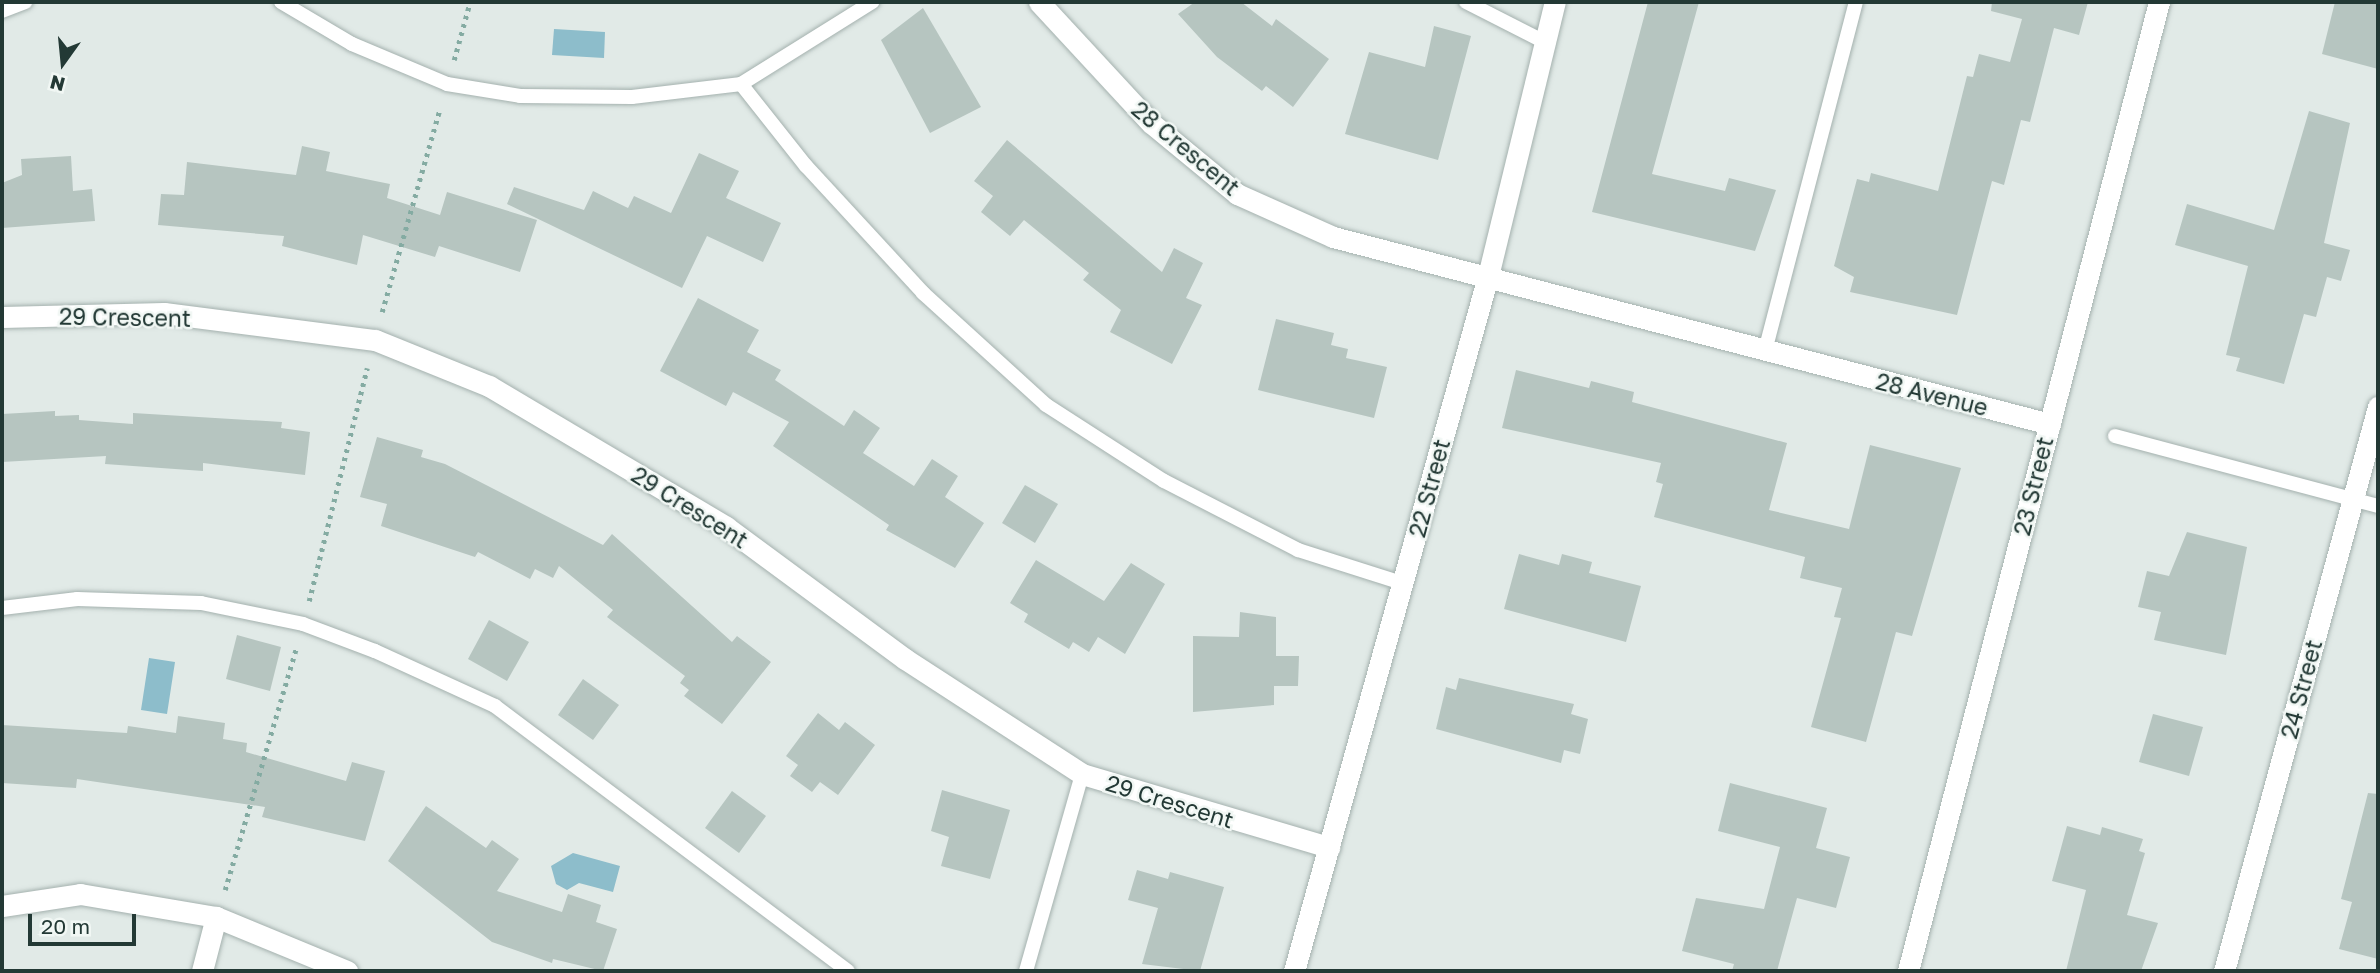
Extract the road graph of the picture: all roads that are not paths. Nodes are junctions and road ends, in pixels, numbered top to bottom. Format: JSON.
{"nodes":[{"id":1,"x":25,"y":2,"type":"edge"},
{"id":2,"x":281,"y":2,"type":"edge"},
{"id":3,"x":872,"y":2,"type":"edge"},
{"id":4,"x":1039,"y":2,"type":"edge"},
{"id":5,"x":1466,"y":2,"type":"edge"},
{"id":6,"x":1555,"y":2,"type":"edge"},
{"id":7,"x":1856,"y":2,"type":"edge"},
{"id":8,"x":2159,"y":2,"type":"edge"},
{"id":9,"x":2,"y":11,"type":"edge"},
{"id":10,"x":1545,"y":42,"type":"junction"},
{"id":11,"x":741,"y":84,"type":"junction"},
{"id":12,"x":1488,"y":276,"type":"junction"},
{"id":13,"x":2,"y":317,"type":"edge"},
{"id":14,"x":1765,"y":351,"type":"junction"},
{"id":15,"x":2378,"y":407,"type":"edge"},
{"id":16,"x":2050,"y":424,"type":"junction"},
{"id":17,"x":2115,"y":436,"type":"dead end"},
{"id":18,"x":2353,"y":499,"type":"junction"},
{"id":19,"x":2378,"y":506,"type":"edge"},
{"id":20,"x":1402,"y":583,"type":"junction"},
{"id":21,"x":2,"y":608,"type":"edge"},
{"id":22,"x":1082,"y":774,"type":"junction"},
{"id":23,"x":1329,"y":847,"type":"junction"},
{"id":24,"x":2,"y":906,"type":"edge"},
{"id":25,"x":216,"y":917,"type":"junction"},
{"id":26,"x":202,"y":971,"type":"edge"},
{"id":27,"x":347,"y":971,"type":"edge"},
{"id":28,"x":848,"y":971,"type":"edge"},
{"id":29,"x":1026,"y":971,"type":"edge"},
{"id":30,"x":1294,"y":971,"type":"edge"},
{"id":31,"x":1908,"y":971,"type":"edge"},
{"id":32,"x":2224,"y":971,"type":"edge"}],
"edges":[{"from":1,"to":9,"type":"lane"},
{"from":2,"to":11,"type":"lane"},
{"from":3,"to":11,"type":"lane"},
{"from":4,"to":12,"type":"street","name":"28 Crescent"},
{"from":5,"to":10,"type":"lane"},
{"from":6,"to":10,"type":"street","name":"22 Street"},
{"from":7,"to":14,"type":"lane"},
{"from":8,"to":16,"type":"street","name":"23 Street"},
{"from":10,"to":12,"type":"street","name":"22 Street"},
{"from":11,"to":20,"type":"lane"},
{"from":12,"to":14,"type":"street","name":"28 Avenue"},
{"from":12,"to":20,"type":"street","name":"22 Street"},
{"from":13,"to":22,"type":"street","name":"29 Crescent"},
{"from":14,"to":16,"type":"street","name":"28 Avenue"},
{"from":15,"to":18,"type":"street","name":"24 Street"},
{"from":16,"to":31,"type":"street","name":"23 Street"},
{"from":17,"to":18,"type":"lane"},
{"from":18,"to":19,"type":"lane"},
{"from":18,"to":32,"type":"street","name":"24 Street"},
{"from":20,"to":23,"type":"street","name":"22 Street"},
{"from":21,"to":28,"type":"lane"},
{"from":22,"to":23,"type":"street","name":"29 Crescent"},
{"from":22,"to":29,"type":"lane"},
{"from":23,"to":30,"type":"street","name":"22 Street"},
{"from":24,"to":25,"type":"street"},
{"from":25,"to":26,"type":"street"},
{"from":25,"to":27,"type":"street"}]}
